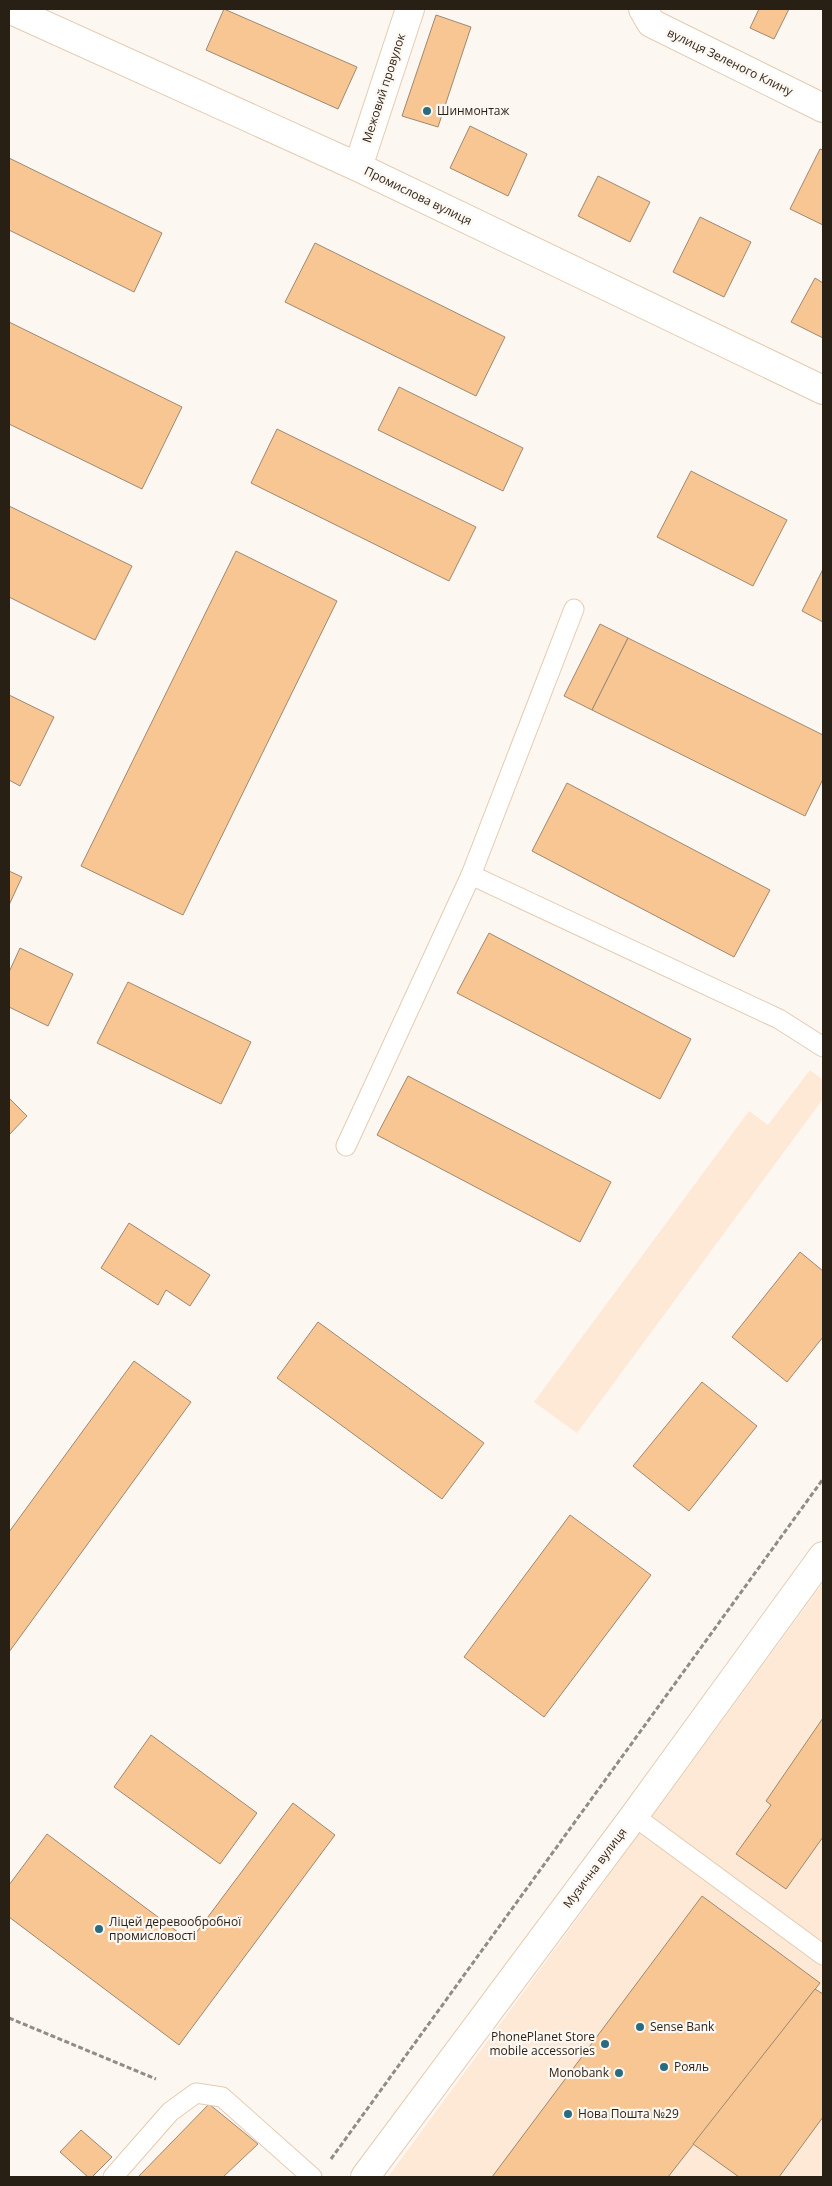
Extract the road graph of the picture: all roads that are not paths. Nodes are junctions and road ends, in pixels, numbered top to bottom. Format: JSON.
{"nodes":[{"id":1,"x":9,"y":9,"type":"edge"},
{"id":2,"x":410,"y":9,"type":"edge"},
{"id":3,"x":644,"y":9,"type":"edge"},
{"id":4,"x":823,"y":108,"type":"edge"},
{"id":5,"x":358,"y":167,"type":"junction"},
{"id":6,"x":823,"y":390,"type":"edge"},
{"id":7,"x":574,"y":609,"type":"dead end"},
{"id":8,"x":471,"y":875,"type":"junction"},
{"id":9,"x":823,"y":1047,"type":"edge"},
{"id":10,"x":346,"y":1146,"type":"dead end"},
{"id":11,"x":823,"y":1556,"type":"edge"},
{"id":12,"x":634,"y":1816,"type":"junction"},
{"id":13,"x":823,"y":1955,"type":"edge"},
{"id":14,"x":114,"y":2177,"type":"edge"},
{"id":15,"x":312,"y":2177,"type":"edge"},
{"id":16,"x":364,"y":2177,"type":"edge"}],
"edges":[{"from":1,"to":5,"type":"street","name":"Промислова вулиця"},
{"from":2,"to":5,"type":"street","name":"Межовий провулок"},
{"from":3,"to":4,"type":"street","name":"вулиця Зеленого Клину"},
{"from":5,"to":6,"type":"street","name":"Промислова вулиця"},
{"from":7,"to":8,"type":"lane"},
{"from":8,"to":9,"type":"lane"},
{"from":8,"to":10,"type":"lane"},
{"from":11,"to":12,"type":"street","name":"Музична вулиця"},
{"from":12,"to":13,"type":"lane"},
{"from":12,"to":16,"type":"street","name":"Музична вулиця"},
{"from":14,"to":15,"type":"lane"}]}
